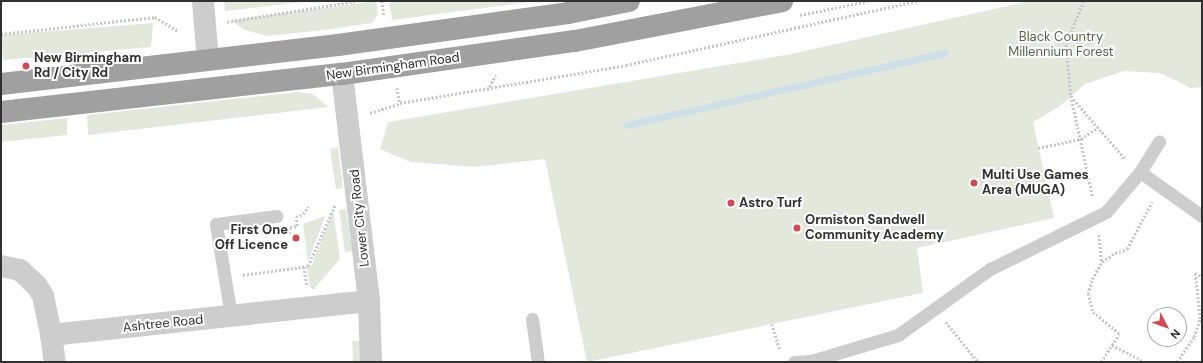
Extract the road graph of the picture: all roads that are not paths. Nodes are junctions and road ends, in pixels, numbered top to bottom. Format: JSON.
{"nodes":[{"id":1,"x":203,"y":1,"type":"edge"},
{"id":2,"x":628,"y":1,"type":"edge"},
{"id":3,"x":782,"y":1,"type":"edge"},
{"id":4,"x":338,"y":45,"type":"junction"},
{"id":5,"x":208,"y":60,"type":"junction"},
{"id":6,"x":342,"y":74,"type":"junction"},
{"id":7,"x":1,"y":84,"type":"edge"},
{"id":8,"x":211,"y":90,"type":"junction"},
{"id":9,"x":1,"y":112,"type":"edge"},
{"id":10,"x":1159,"y":141,"type":"dead end"},
{"id":11,"x":1140,"y":172,"type":"junction"},
{"id":12,"x":276,"y":216,"type":"dead end"},
{"id":13,"x":1202,"y":216,"type":"edge"},
{"id":14,"x":1,"y":266,"type":"edge"},
{"id":15,"x":369,"y":301,"type":"junction"},
{"id":16,"x":230,"y":316,"type":"junction"},
{"id":17,"x":532,"y":319,"type":"dead end"},
{"id":18,"x":51,"y":336,"type":"junction"},
{"id":19,"x":55,"y":362,"type":"edge"},
{"id":20,"x":371,"y":362,"type":"edge"},
{"id":21,"x":538,"y":362,"type":"edge"},
{"id":22,"x":794,"y":362,"type":"edge"}],
"edges":[{"from":1,"to":5,"type":"street"},
{"from":2,"to":4,"type":"highway"},
{"from":3,"to":6,"type":"highway","name":"New Birmingham Road"},
{"from":4,"to":5,"type":"highway"},
{"from":4,"to":6,"type":"highway"},
{"from":5,"to":7,"type":"highway"},
{"from":5,"to":8,"type":"highway"},
{"from":6,"to":8,"type":"highway","name":"New Birmingham Road"},
{"from":6,"to":15,"type":"street","name":"Lower City Road"},
{"from":8,"to":9,"type":"highway","name":"New Birmingham Road"},
{"from":10,"to":11,"type":"lane"},
{"from":11,"to":13,"type":"lane"},
{"from":11,"to":22,"type":"lane"},
{"from":12,"to":16,"type":"lane"},
{"from":14,"to":18,"type":"street"},
{"from":15,"to":16,"type":"street","name":"Ashtree Road"},
{"from":15,"to":20,"type":"street","name":"Lower City Road"},
{"from":16,"to":18,"type":"street","name":"Ashtree Road"},
{"from":17,"to":21,"type":"lane"},
{"from":18,"to":19,"type":"street"}]}
